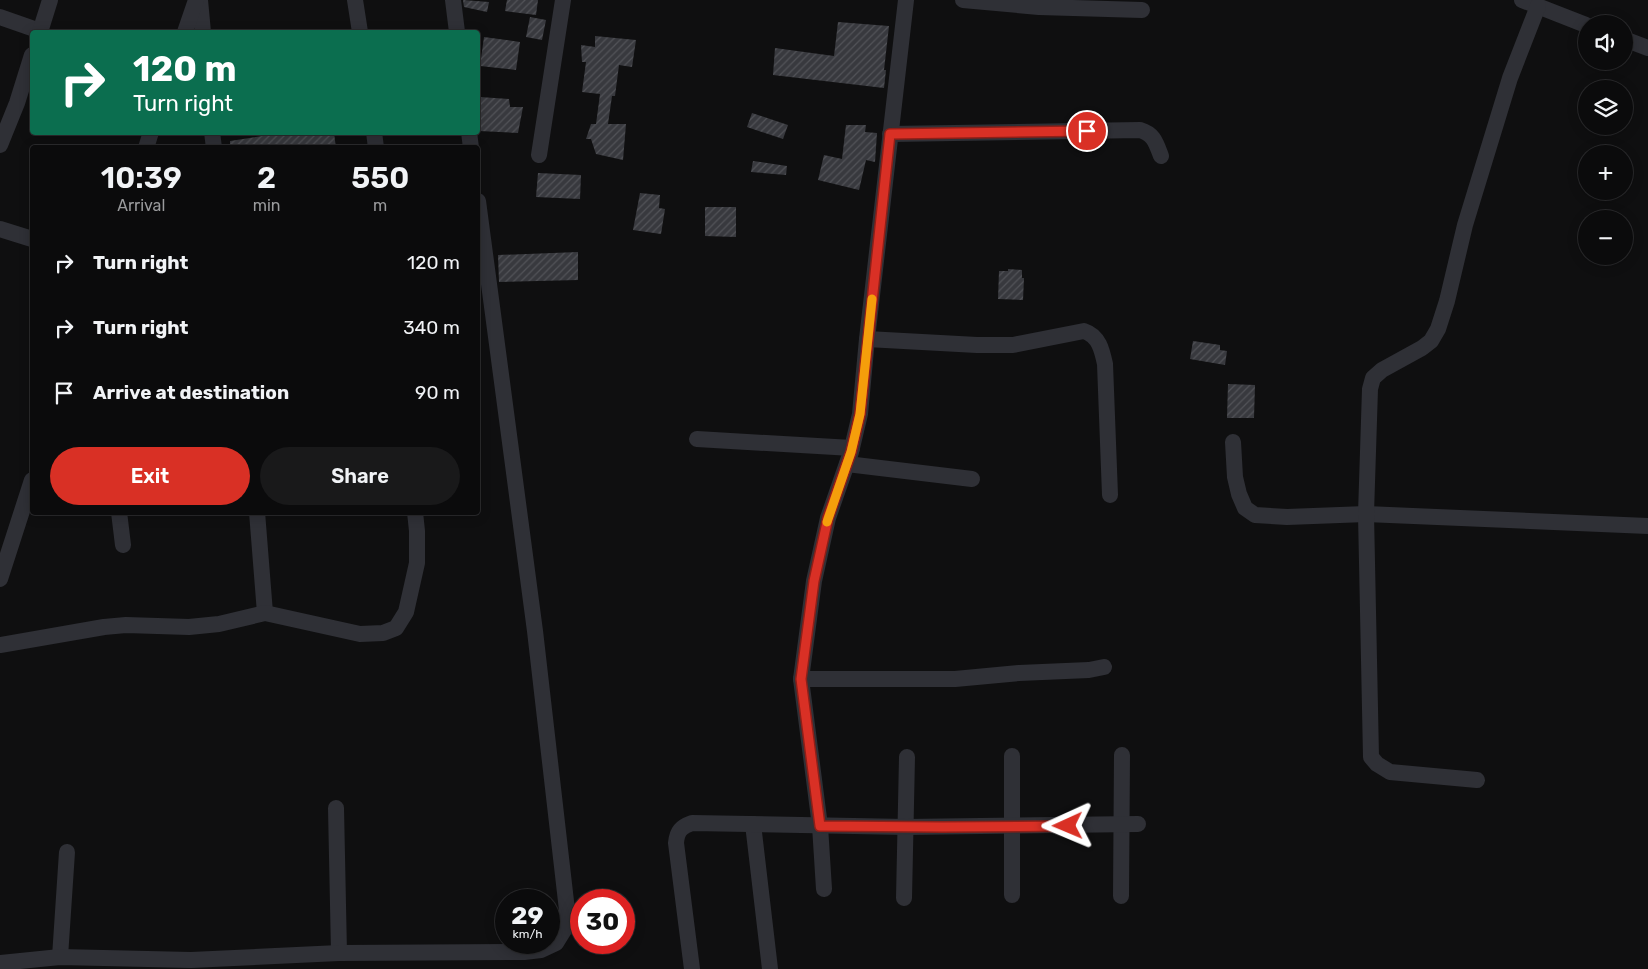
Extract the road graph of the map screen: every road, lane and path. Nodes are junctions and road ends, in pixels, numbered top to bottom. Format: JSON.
{"nodes":[{"id":1,"x":50,"y":0,"type":"edge"},
{"id":2,"x":198,"y":0,"type":"edge"},
{"id":3,"x":355,"y":0,"type":"edge"},
{"id":4,"x":453,"y":0,"type":"edge"},
{"id":5,"x":563,"y":0,"type":"edge"},
{"id":6,"x":906,"y":0,"type":"edge"},
{"id":7,"x":963,"y":0,"type":"edge"},
{"id":8,"x":1522,"y":0,"type":"edge"},
{"id":9,"x":1538,"y":6,"type":"junction"},
{"id":10,"x":1142,"y":10,"type":"dead end"},
{"id":11,"x":0,"y":17,"type":"edge"},
{"id":12,"x":1578,"y":22,"type":"edge"},
{"id":13,"x":35,"y":30,"type":"edge"},
{"id":14,"x":41,"y":30,"type":"edge"},
{"id":15,"x":186,"y":30,"type":"edge"},
{"id":16,"x":203,"y":30,"type":"edge"},
{"id":17,"x":360,"y":30,"type":"edge"},
{"id":18,"x":457,"y":30,"type":"edge"},
{"id":19,"x":1633,"y":42,"type":"edge"},
{"id":20,"x":1648,"y":48,"type":"edge"},
{"id":21,"x":30,"y":61,"type":"edge"},
{"id":22,"x":890,"y":134,"type":"junction"},
{"id":23,"x":0,"y":145,"type":"edge"},
{"id":24,"x":539,"y":155,"type":"dead end"},
{"id":25,"x":1161,"y":156,"type":"dead end"},
{"id":26,"x":0,"y":229,"type":"edge"},
{"id":27,"x":480,"y":229,"type":"edge"},
{"id":28,"x":30,"y":238,"type":"edge"},
{"id":29,"x":867,"y":339,"type":"junction"},
{"id":30,"x":697,"y":439,"type":"dead end"},
{"id":31,"x":1233,"y":442,"type":"dead end"},
{"id":32,"x":852,"y":448,"type":"junction"},
{"id":33,"x":847,"y":464,"type":"junction"},
{"id":34,"x":972,"y":479,"type":"dead end"},
{"id":35,"x":30,"y":486,"type":"edge"},
{"id":36,"x":1110,"y":495,"type":"dead end"},
{"id":37,"x":1366,"y":514,"type":"junction"},
{"id":38,"x":120,"y":515,"type":"edge"},
{"id":39,"x":257,"y":515,"type":"edge"},
{"id":40,"x":415,"y":515,"type":"edge"},
{"id":41,"x":1648,"y":526,"type":"edge"},
{"id":42,"x":123,"y":545,"type":"dead end"},
{"id":43,"x":0,"y":579,"type":"edge"},
{"id":44,"x":265,"y":613,"type":"junction"},
{"id":45,"x":0,"y":645,"type":"edge"},
{"id":46,"x":1104,"y":667,"type":"dead end"},
{"id":47,"x":801,"y":679,"type":"junction"},
{"id":48,"x":1122,"y":755,"type":"dead end"},
{"id":49,"x":1012,"y":756,"type":"dead end"},
{"id":50,"x":907,"y":757,"type":"dead end"},
{"id":51,"x":1477,"y":780,"type":"dead end"},
{"id":52,"x":336,"y":808,"type":"dead end"},
{"id":53,"x":753,"y":824,"type":"junction"},
{"id":54,"x":1130,"y":824,"type":"junction"},
{"id":55,"x":820,"y":826,"type":"junction"},
{"id":56,"x":906,"y":827,"type":"junction"},
{"id":57,"x":1014,"y":827,"type":"junction"},
{"id":58,"x":67,"y":852,"type":"dead end"},
{"id":59,"x":824,"y":889,"type":"dead end"},
{"id":60,"x":1012,"y":895,"type":"dead end"},
{"id":61,"x":1121,"y":896,"type":"dead end"},
{"id":62,"x":904,"y":898,"type":"dead end"},
{"id":63,"x":339,"y":953,"type":"junction"},
{"id":64,"x":60,"y":957,"type":"junction"},
{"id":65,"x":0,"y":963,"type":"edge"},
{"id":66,"x":692,"y":969,"type":"edge"},
{"id":67,"x":770,"y":969,"type":"edge"}],
"edges":[{"from":1,"to":14,"type":"street"},
{"from":2,"to":15,"type":"street"},
{"from":2,"to":16,"type":"street"},
{"from":3,"to":17,"type":"street"},
{"from":4,"to":18,"type":"street"},
{"from":5,"to":24,"type":"street"},
{"from":6,"to":22,"type":"street"},
{"from":7,"to":10,"type":"street"},
{"from":8,"to":9,"type":"street"},
{"from":9,"to":12,"type":"street"},
{"from":9,"to":37,"type":"street"},
{"from":11,"to":13,"type":"street"},
{"from":19,"to":20,"type":"street"},
{"from":21,"to":23,"type":"street"},
{"from":22,"to":25,"type":"street"},
{"from":22,"to":29,"type":"street"},
{"from":26,"to":28,"type":"street"},
{"from":27,"to":63,"type":"street"},
{"from":29,"to":32,"type":"street"},
{"from":29,"to":36,"type":"street"},
{"from":30,"to":32,"type":"street"},
{"from":31,"to":37,"type":"street"},
{"from":32,"to":33,"type":"street"},
{"from":33,"to":34,"type":"street"},
{"from":33,"to":47,"type":"street"},
{"from":35,"to":43,"type":"street"},
{"from":37,"to":41,"type":"street"},
{"from":37,"to":51,"type":"street"},
{"from":38,"to":42,"type":"street"},
{"from":39,"to":44,"type":"street"},
{"from":40,"to":44,"type":"street"},
{"from":44,"to":45,"type":"street"},
{"from":46,"to":47,"type":"street"},
{"from":47,"to":55,"type":"street"},
{"from":48,"to":54,"type":"street"},
{"from":49,"to":57,"type":"street"},
{"from":50,"to":56,"type":"street"},
{"from":52,"to":63,"type":"street"},
{"from":53,"to":55,"type":"street"},
{"from":53,"to":66,"type":"street"},
{"from":53,"to":67,"type":"street"},
{"from":54,"to":57,"type":"street"},
{"from":54,"to":61,"type":"street"},
{"from":55,"to":56,"type":"street"},
{"from":55,"to":59,"type":"street"},
{"from":56,"to":57,"type":"street"},
{"from":56,"to":62,"type":"street"},
{"from":57,"to":60,"type":"street"},
{"from":58,"to":64,"type":"street"},
{"from":63,"to":64,"type":"street"},
{"from":64,"to":65,"type":"street"}]}
